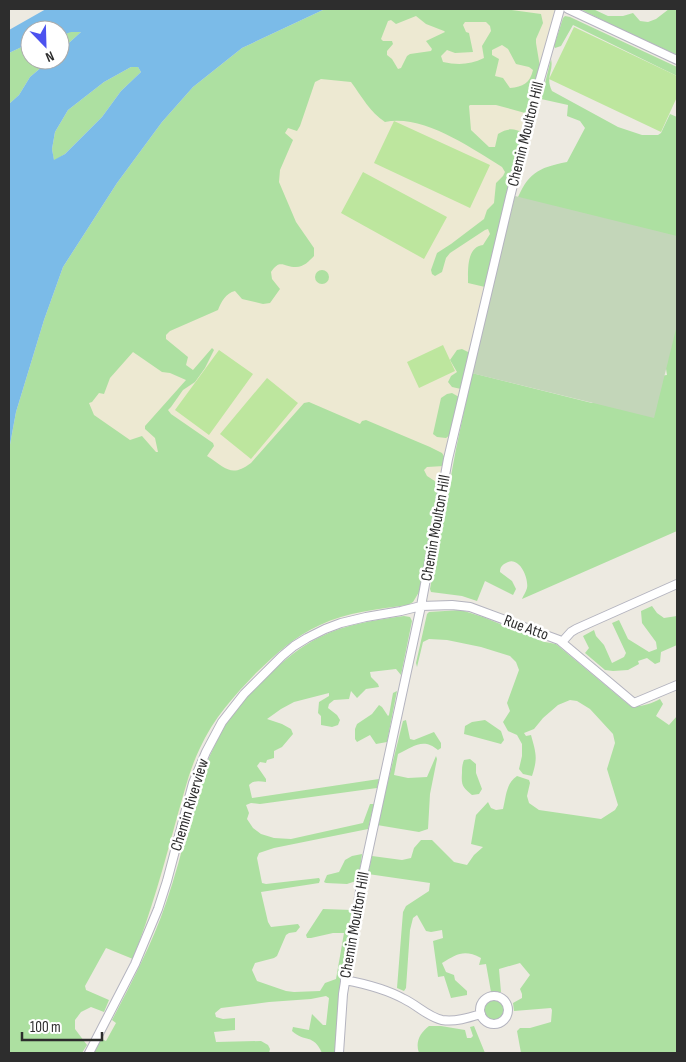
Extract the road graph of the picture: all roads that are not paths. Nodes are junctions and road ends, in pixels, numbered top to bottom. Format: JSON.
{"nodes":[{"id":1,"x":560,"y":9,"type":"edge"},
{"id":2,"x":568,"y":9,"type":"edge"},
{"id":3,"x":677,"y":60,"type":"edge"},
{"id":4,"x":677,"y":584,"type":"edge"},
{"id":5,"x":421,"y":606,"type":"junction"},
{"id":6,"x":562,"y":642,"type":"junction"},
{"id":7,"x":677,"y":685,"type":"edge"},
{"id":8,"x":345,"y":980,"type":"junction"},
{"id":9,"x":481,"y":1014,"type":"dead end"},
{"id":10,"x":88,"y":1053,"type":"edge"},
{"id":11,"x":339,"y":1053,"type":"edge"}],
"edges":[{"from":1,"to":5,"type":"street","name":"Chemin Moulton Hill"},
{"from":2,"to":3,"type":"street"},
{"from":4,"to":6,"type":"street","name":"Rue Atto"},
{"from":5,"to":6,"type":"street","name":"Rue Atto"},
{"from":5,"to":8,"type":"street","name":"Chemin Moulton Hill"},
{"from":5,"to":10,"type":"street","name":"Chemin Riverview"},
{"from":6,"to":7,"type":"street"},
{"from":8,"to":9,"type":"street"},
{"from":8,"to":11,"type":"street","name":"Chemin Moulton Hill"}]}
